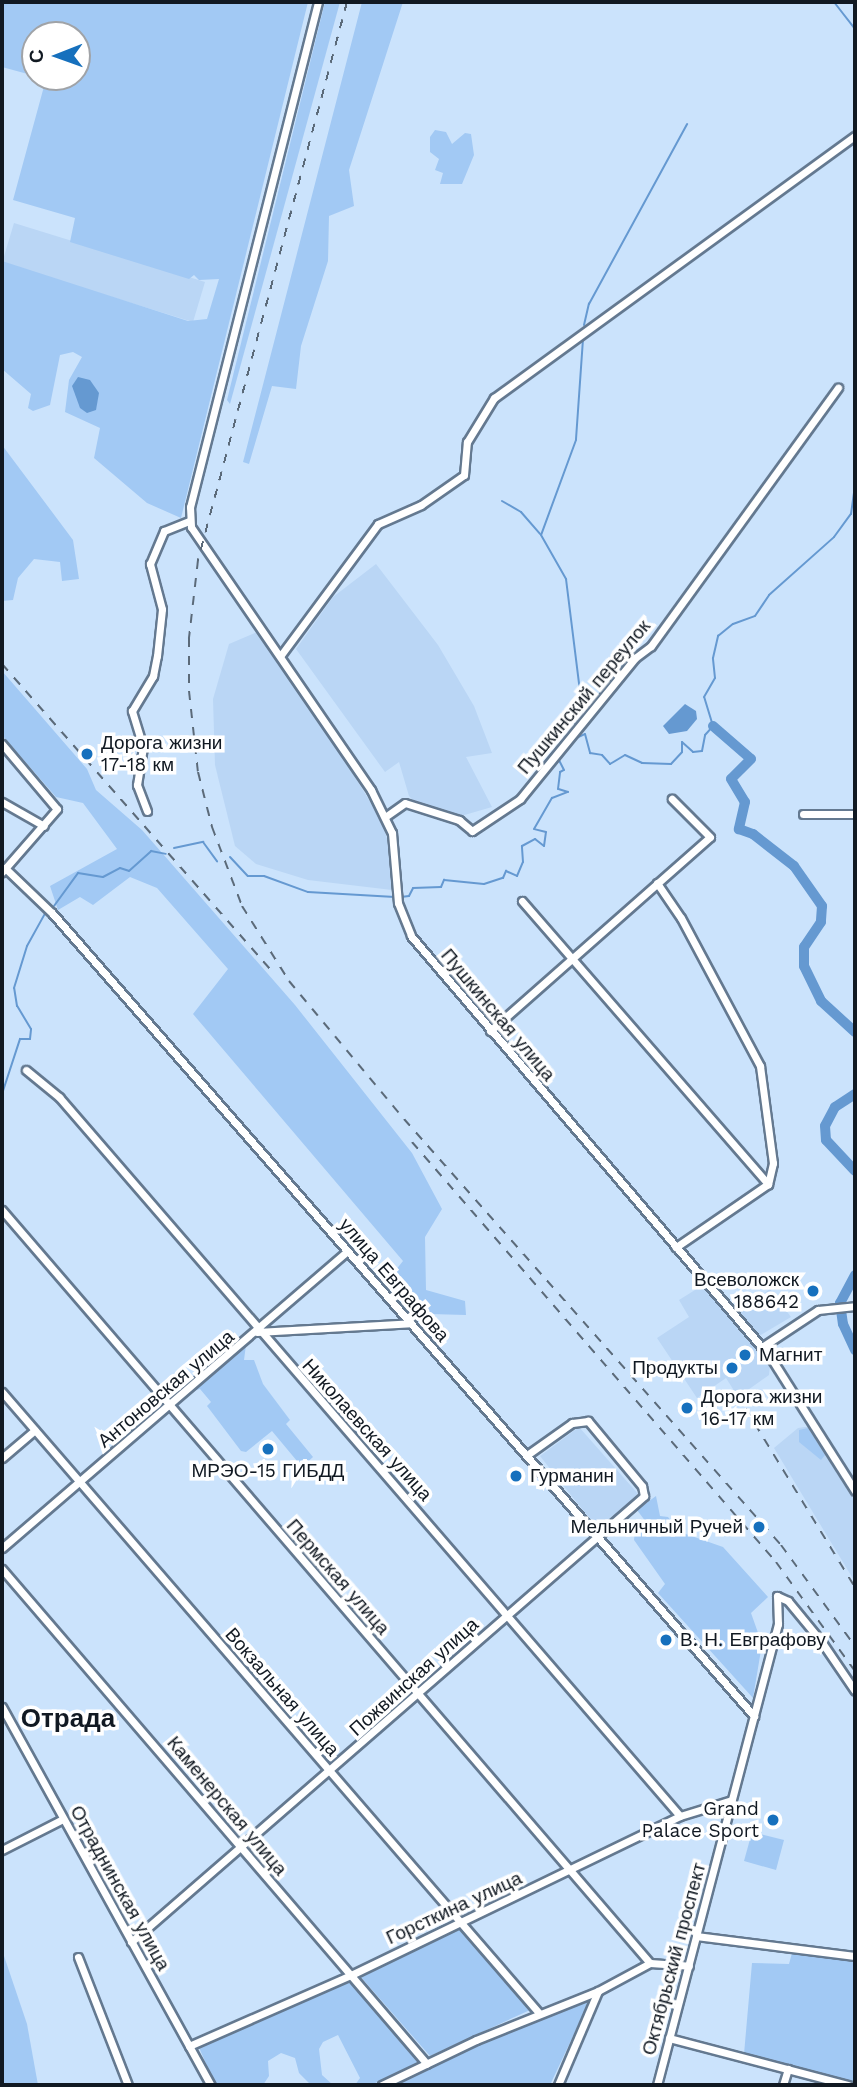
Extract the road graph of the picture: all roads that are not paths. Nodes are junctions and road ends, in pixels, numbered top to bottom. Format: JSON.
{"nodes":[{"id":1,"x":318,"y":2,"type":"edge"},
{"id":2,"x":855,"y":136,"type":"edge"},
{"id":3,"x":838,"y":388,"type":"dead end"},
{"id":4,"x":190,"y":521,"type":"junction"},
{"id":5,"x":281,"y":655,"type":"junction"},
{"id":6,"x":2,"y":744,"type":"edge"},
{"id":7,"x":672,"y":799,"type":"dead end"},
{"id":8,"x":2,"y":802,"type":"edge"},
{"id":9,"x":147,"y":811,"type":"dead end"},
{"id":10,"x":803,"y":814,"type":"dead end"},
{"id":11,"x":855,"y":814,"type":"edge"},
{"id":12,"x":385,"y":817,"type":"junction"},
{"id":13,"x":44,"y":826,"type":"junction"},
{"id":14,"x":4,"y":870,"type":"edge"},
{"id":15,"x":657,"y":883,"type":"junction"},
{"id":16,"x":522,"y":901,"type":"dead end"},
{"id":17,"x":574,"y":958,"type":"junction"},
{"id":18,"x":490,"y":1031,"type":"junction"},
{"id":19,"x":26,"y":1070,"type":"dead end"},
{"id":20,"x":768,"y":1184,"type":"junction"},
{"id":21,"x":2,"y":1210,"type":"edge"},
{"id":22,"x":676,"y":1247,"type":"junction"},
{"id":23,"x":347,"y":1251,"type":"junction"},
{"id":24,"x":852,"y":1306,"type":"edge"},
{"id":25,"x":411,"y":1323,"type":"junction"},
{"id":26,"x":257,"y":1332,"type":"junction"},
{"id":27,"x":761,"y":1347,"type":"junction"},
{"id":28,"x":2,"y":1392,"type":"edge"},
{"id":29,"x":169,"y":1405,"type":"junction"},
{"id":30,"x":35,"y":1430,"type":"junction"},
{"id":31,"x":527,"y":1455,"type":"junction"},
{"id":32,"x":2,"y":1458,"type":"edge"},
{"id":33,"x":80,"y":1483,"type":"junction"},
{"id":34,"x":855,"y":1491,"type":"edge"},
{"id":35,"x":598,"y":1537,"type":"junction"},
{"id":36,"x":2,"y":1548,"type":"edge"},
{"id":37,"x":2,"y":1569,"type":"edge"},
{"id":38,"x":508,"y":1614,"type":"junction"},
{"id":39,"x":855,"y":1691,"type":"edge"},
{"id":40,"x":420,"y":1694,"type":"junction"},
{"id":41,"x":2,"y":1707,"type":"edge"},
{"id":42,"x":754,"y":1716,"type":"junction"},
{"id":43,"x":331,"y":1772,"type":"junction"},
{"id":44,"x":732,"y":1800,"type":"junction"},
{"id":45,"x":680,"y":1816,"type":"junction"},
{"id":46,"x":63,"y":1819,"type":"junction"},
{"id":47,"x":241,"y":1847,"type":"junction"},
{"id":48,"x":2,"y":1850,"type":"edge"},
{"id":49,"x":572,"y":1871,"type":"junction"},
{"id":50,"x":462,"y":1919,"type":"junction"},
{"id":51,"x":696,"y":1936,"type":"junction"},
{"id":52,"x":131,"y":1942,"type":"junction"},
{"id":53,"x":855,"y":1956,"type":"edge"},
{"id":54,"x":78,"y":1957,"type":"dead end"},
{"id":55,"x":650,"y":1963,"type":"junction"},
{"id":56,"x":689,"y":1966,"type":"junction"},
{"id":57,"x":351,"y":1975,"type":"junction"},
{"id":58,"x":598,"y":1991,"type":"junction"},
{"id":59,"x":539,"y":2013,"type":"junction"},
{"id":60,"x":670,"y":2038,"type":"junction"},
{"id":61,"x":189,"y":2046,"type":"junction"},
{"id":62,"x":427,"y":2064,"type":"junction"},
{"id":63,"x":789,"y":2069,"type":"junction"},
{"id":64,"x":128,"y":2085,"type":"edge"},
{"id":65,"x":211,"y":2085,"type":"edge"},
{"id":66,"x":382,"y":2085,"type":"edge"},
{"id":67,"x":558,"y":2085,"type":"edge"},
{"id":68,"x":657,"y":2085,"type":"edge"},
{"id":69,"x":783,"y":2085,"type":"edge"},
{"id":70,"x":848,"y":2085,"type":"edge"}],
"edges":[{"from":1,"to":4,"type":"street"},
{"from":2,"to":5,"type":"street"},
{"from":3,"to":12,"type":"street","name":"Пушкинский переулок"},
{"from":4,"to":5,"type":"street","name":"Пушкинская улица"},
{"from":4,"to":9,"type":"street"},
{"from":5,"to":12,"type":"street","name":"Пушкинская улица"},
{"from":6,"to":13,"type":"street"},
{"from":7,"to":15,"type":"street"},
{"from":8,"to":13,"type":"street"},
{"from":10,"to":11,"type":"street"},
{"from":12,"to":18,"type":"street","name":"Пушкинская улица"},
{"from":13,"to":14,"type":"street"},
{"from":14,"to":23,"type":"street","name":"улица Евграфова"},
{"from":15,"to":17,"type":"street"},
{"from":15,"to":20,"type":"street"},
{"from":16,"to":17,"type":"street"},
{"from":17,"to":18,"type":"street"},
{"from":17,"to":20,"type":"street"},
{"from":18,"to":22,"type":"street","name":"Пушкинская улица"},
{"from":19,"to":26,"type":"street","name":"Николаевская улица"},
{"from":20,"to":22,"type":"street"},
{"from":21,"to":29,"type":"street","name":"Пермская улица"},
{"from":22,"to":27,"type":"street","name":"Пушкинская улица"},
{"from":23,"to":25,"type":"street","name":"улица Евграфова"},
{"from":23,"to":26,"type":"street","name":"Антоновская улица"},
{"from":24,"to":27,"type":"street"},
{"from":25,"to":26,"type":"street"},
{"from":25,"to":31,"type":"street","name":"улица Евграфова"},
{"from":26,"to":29,"type":"street","name":"Антоновская улица"},
{"from":26,"to":38,"type":"street","name":"Николаевская улица"},
{"from":27,"to":34,"type":"street","name":"Пушкинская улица"},
{"from":28,"to":30,"type":"street","name":"Вокзальная улица"},
{"from":29,"to":33,"type":"street","name":"Антоновская улица"},
{"from":29,"to":40,"type":"street","name":"Пермская улица"},
{"from":30,"to":32,"type":"street"},
{"from":30,"to":33,"type":"street","name":"Вокзальная улица"},
{"from":31,"to":35,"type":"street","name":"улица Евграфова"},
{"from":31,"to":35,"type":"street","name":"Пожвинская улица"},
{"from":33,"to":36,"type":"street","name":"Антоновская улица"},
{"from":33,"to":43,"type":"street","name":"Вокзальная улица"},
{"from":35,"to":38,"type":"street","name":"Пожвинская улица"},
{"from":35,"to":42,"type":"street","name":"улица Евграфова"},
{"from":37,"to":47,"type":"street","name":"Каменерская улица"},
{"from":38,"to":40,"type":"street","name":"Пожвинская улица"},
{"from":38,"to":45,"type":"street","name":"Николаевская улица"},
{"from":39,"to":42,"type":"street","name":"Октябрьский проспект"},
{"from":40,"to":43,"type":"street","name":"Пожвинская улица"},
{"from":40,"to":49,"type":"street","name":"Пермская улица"},
{"from":41,"to":46,"type":"street","name":"Отраднинская улица"},
{"from":42,"to":44,"type":"street","name":"Октябрьский проспект"},
{"from":43,"to":47,"type":"street","name":"Пожвинская улица"},
{"from":43,"to":50,"type":"street","name":"Вокзальная улица"},
{"from":44,"to":45,"type":"street","name":"Горсткина улица"},
{"from":44,"to":51,"type":"street","name":"Октябрьский проспект"},
{"from":45,"to":49,"type":"street","name":"Горсткина улица"},
{"from":46,"to":48,"type":"street"},
{"from":46,"to":52,"type":"street","name":"Отраднинская улица"},
{"from":47,"to":52,"type":"street","name":"Пожвинская улица"},
{"from":47,"to":57,"type":"street","name":"Каменерская улица"},
{"from":49,"to":50,"type":"street","name":"Горсткина улица"},
{"from":49,"to":55,"type":"street","name":"Пермская улица"},
{"from":50,"to":57,"type":"street","name":"Горсткина улица"},
{"from":50,"to":59,"type":"street","name":"Вокзальная улица"},
{"from":51,"to":53,"type":"street"},
{"from":51,"to":56,"type":"street","name":"Октябрьский проспект"},
{"from":52,"to":61,"type":"street","name":"Отраднинская улица"},
{"from":54,"to":64,"type":"street"},
{"from":55,"to":56,"type":"street"},
{"from":55,"to":58,"type":"street"},
{"from":56,"to":60,"type":"street","name":"Октябрьский проспект"},
{"from":57,"to":61,"type":"street","name":"Горсткина улица"},
{"from":57,"to":62,"type":"street","name":"Каменерская улица"},
{"from":58,"to":59,"type":"street"},
{"from":58,"to":67,"type":"street"},
{"from":59,"to":62,"type":"street"},
{"from":60,"to":63,"type":"street"},
{"from":60,"to":68,"type":"street","name":"Октябрьский проспект"},
{"from":61,"to":65,"type":"street","name":"Отраднинская улица"},
{"from":62,"to":66,"type":"street"},
{"from":63,"to":69,"type":"street"},
{"from":63,"to":70,"type":"street"}]}
